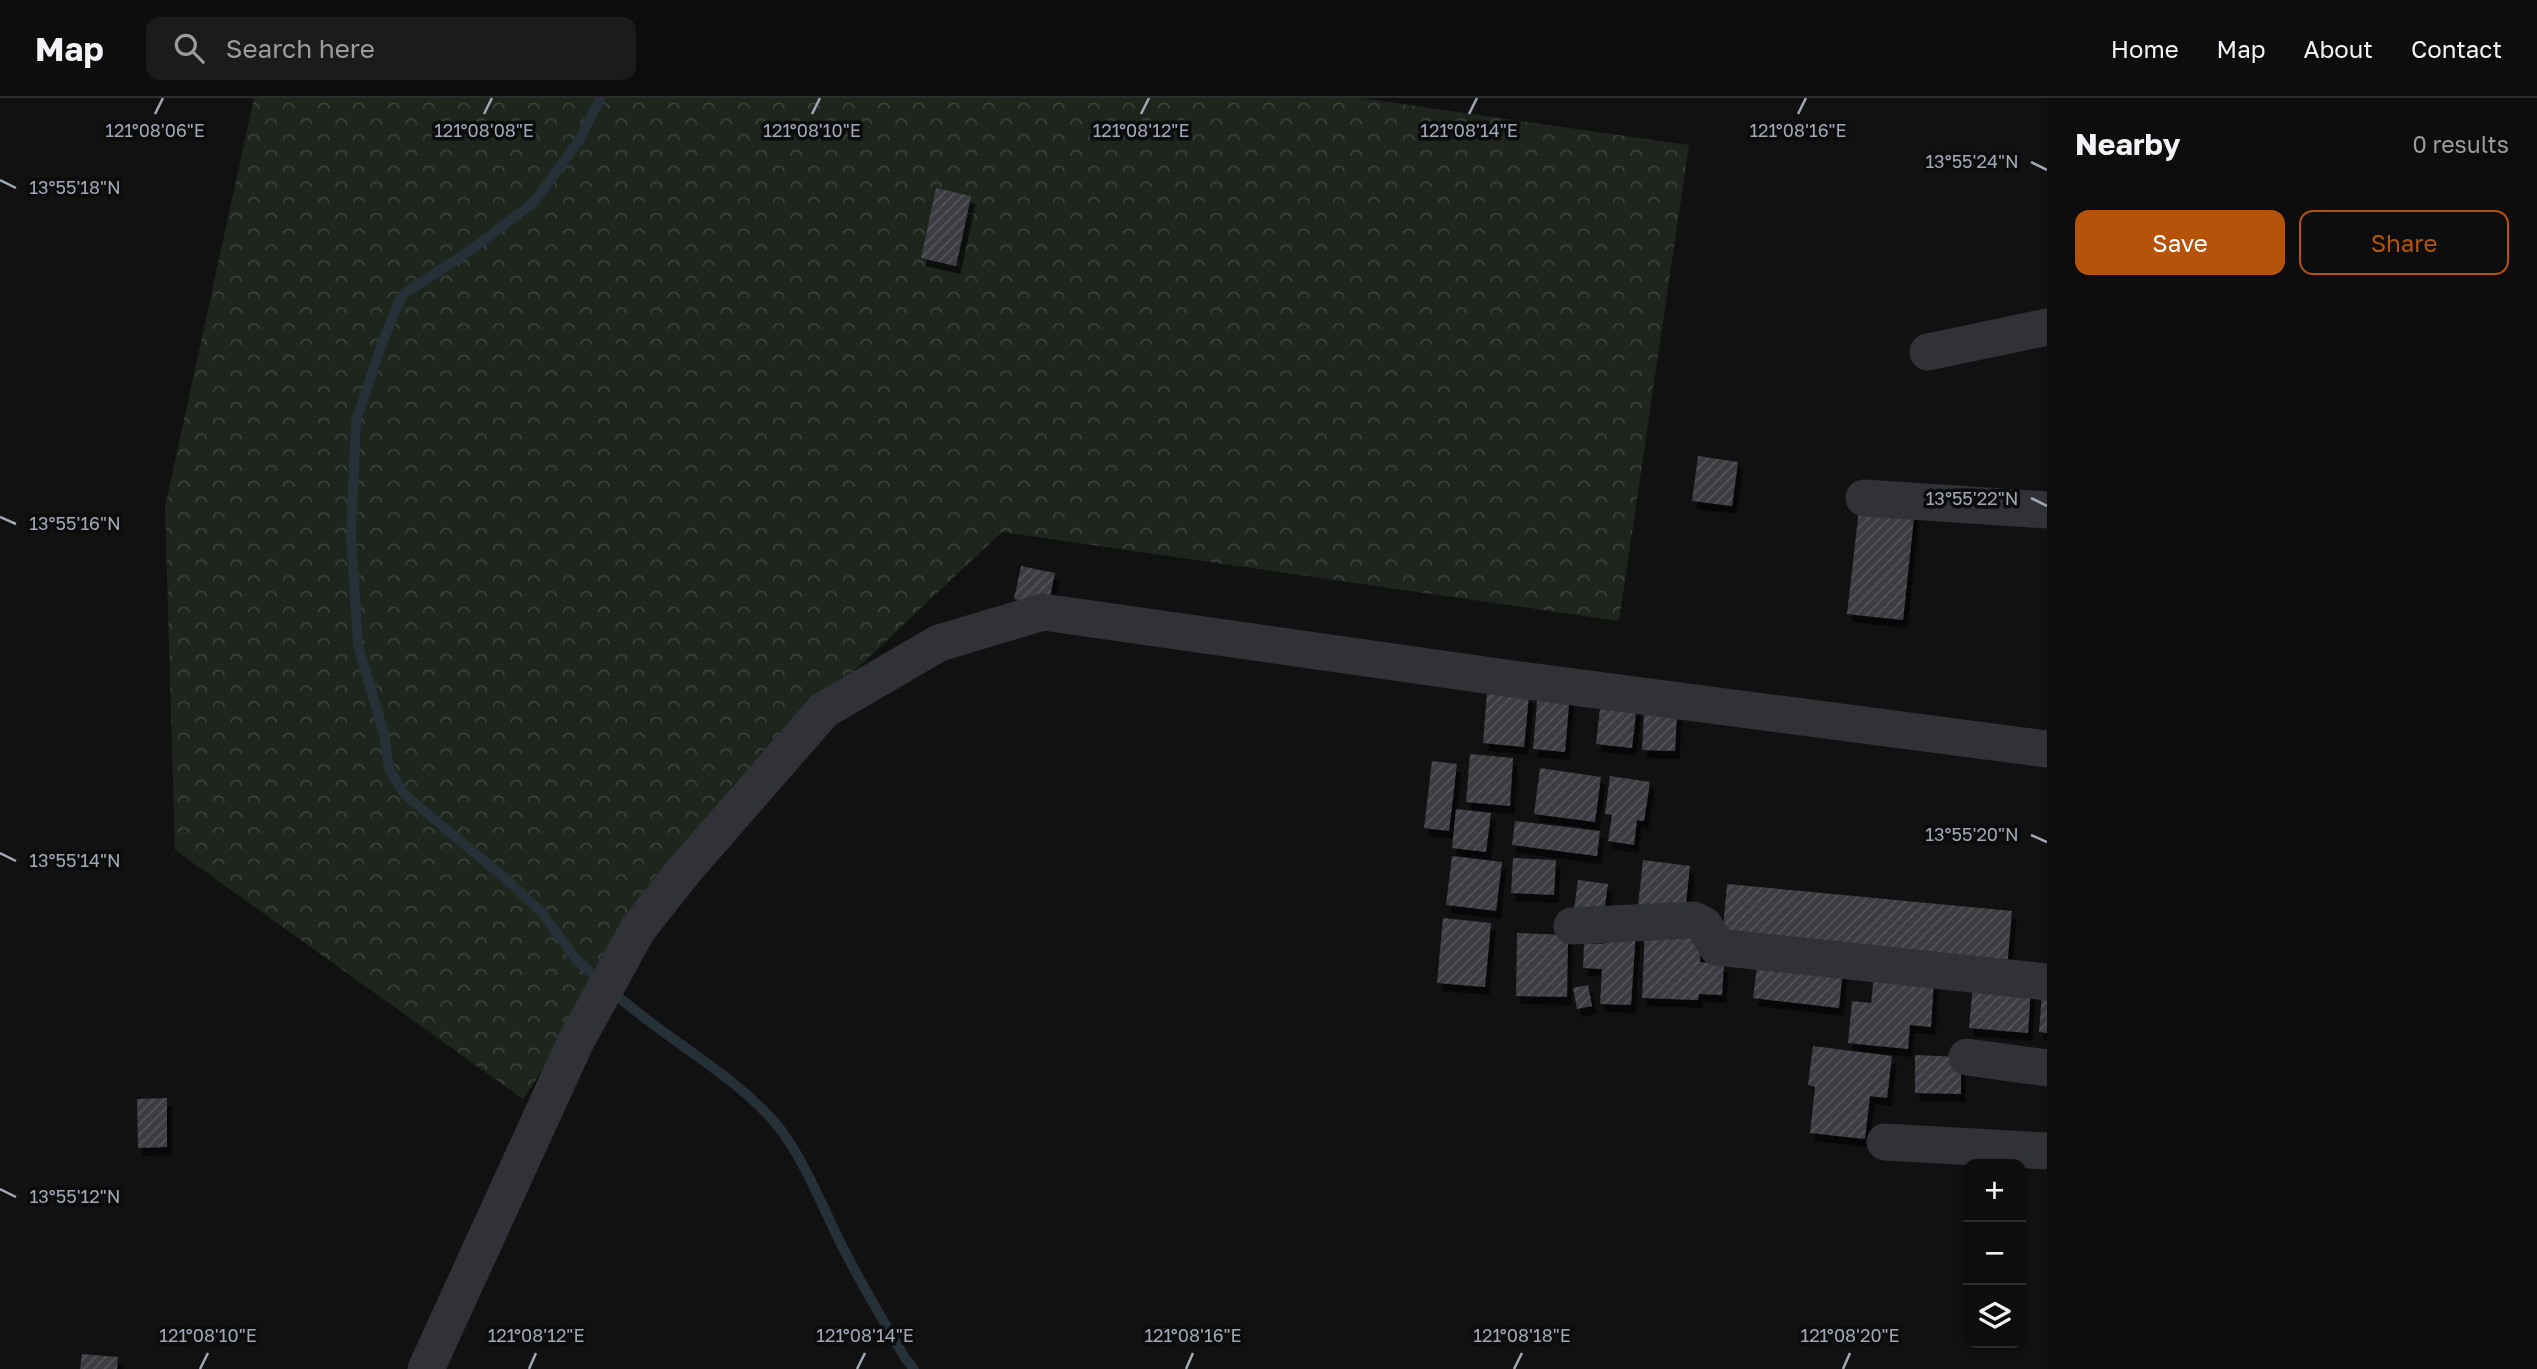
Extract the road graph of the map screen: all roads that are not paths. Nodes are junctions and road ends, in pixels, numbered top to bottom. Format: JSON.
{"nodes":[{"id":1,"x":2047,"y":327,"type":"edge"},
{"id":2,"x":1928,"y":352,"type":"dead end"},
{"id":3,"x":1864,"y":498,"type":"dead end"},
{"id":4,"x":2047,"y":510,"type":"edge"},
{"id":5,"x":2047,"y":749,"type":"edge"},
{"id":6,"x":1572,"y":926,"type":"dead end"},
{"id":7,"x":2047,"y":982,"type":"edge"},
{"id":8,"x":1967,"y":1057,"type":"dead end"},
{"id":9,"x":2047,"y":1068,"type":"edge"},
{"id":10,"x":1885,"y":1142,"type":"dead end"},
{"id":11,"x":2047,"y":1151,"type":"edge"},
{"id":12,"x":2026,"y":1172,"type":"edge"},
{"id":13,"x":2047,"y":1174,"type":"edge"},
{"id":14,"x":426,"y":1369,"type":"edge"}],
"edges":[{"from":1,"to":2,"type":"street"},
{"from":3,"to":4,"type":"street"},
{"from":5,"to":14,"type":"street"},
{"from":6,"to":7,"type":"street"},
{"from":8,"to":9,"type":"street"},
{"from":10,"to":11,"type":"street"},
{"from":12,"to":13,"type":"street"}]}
